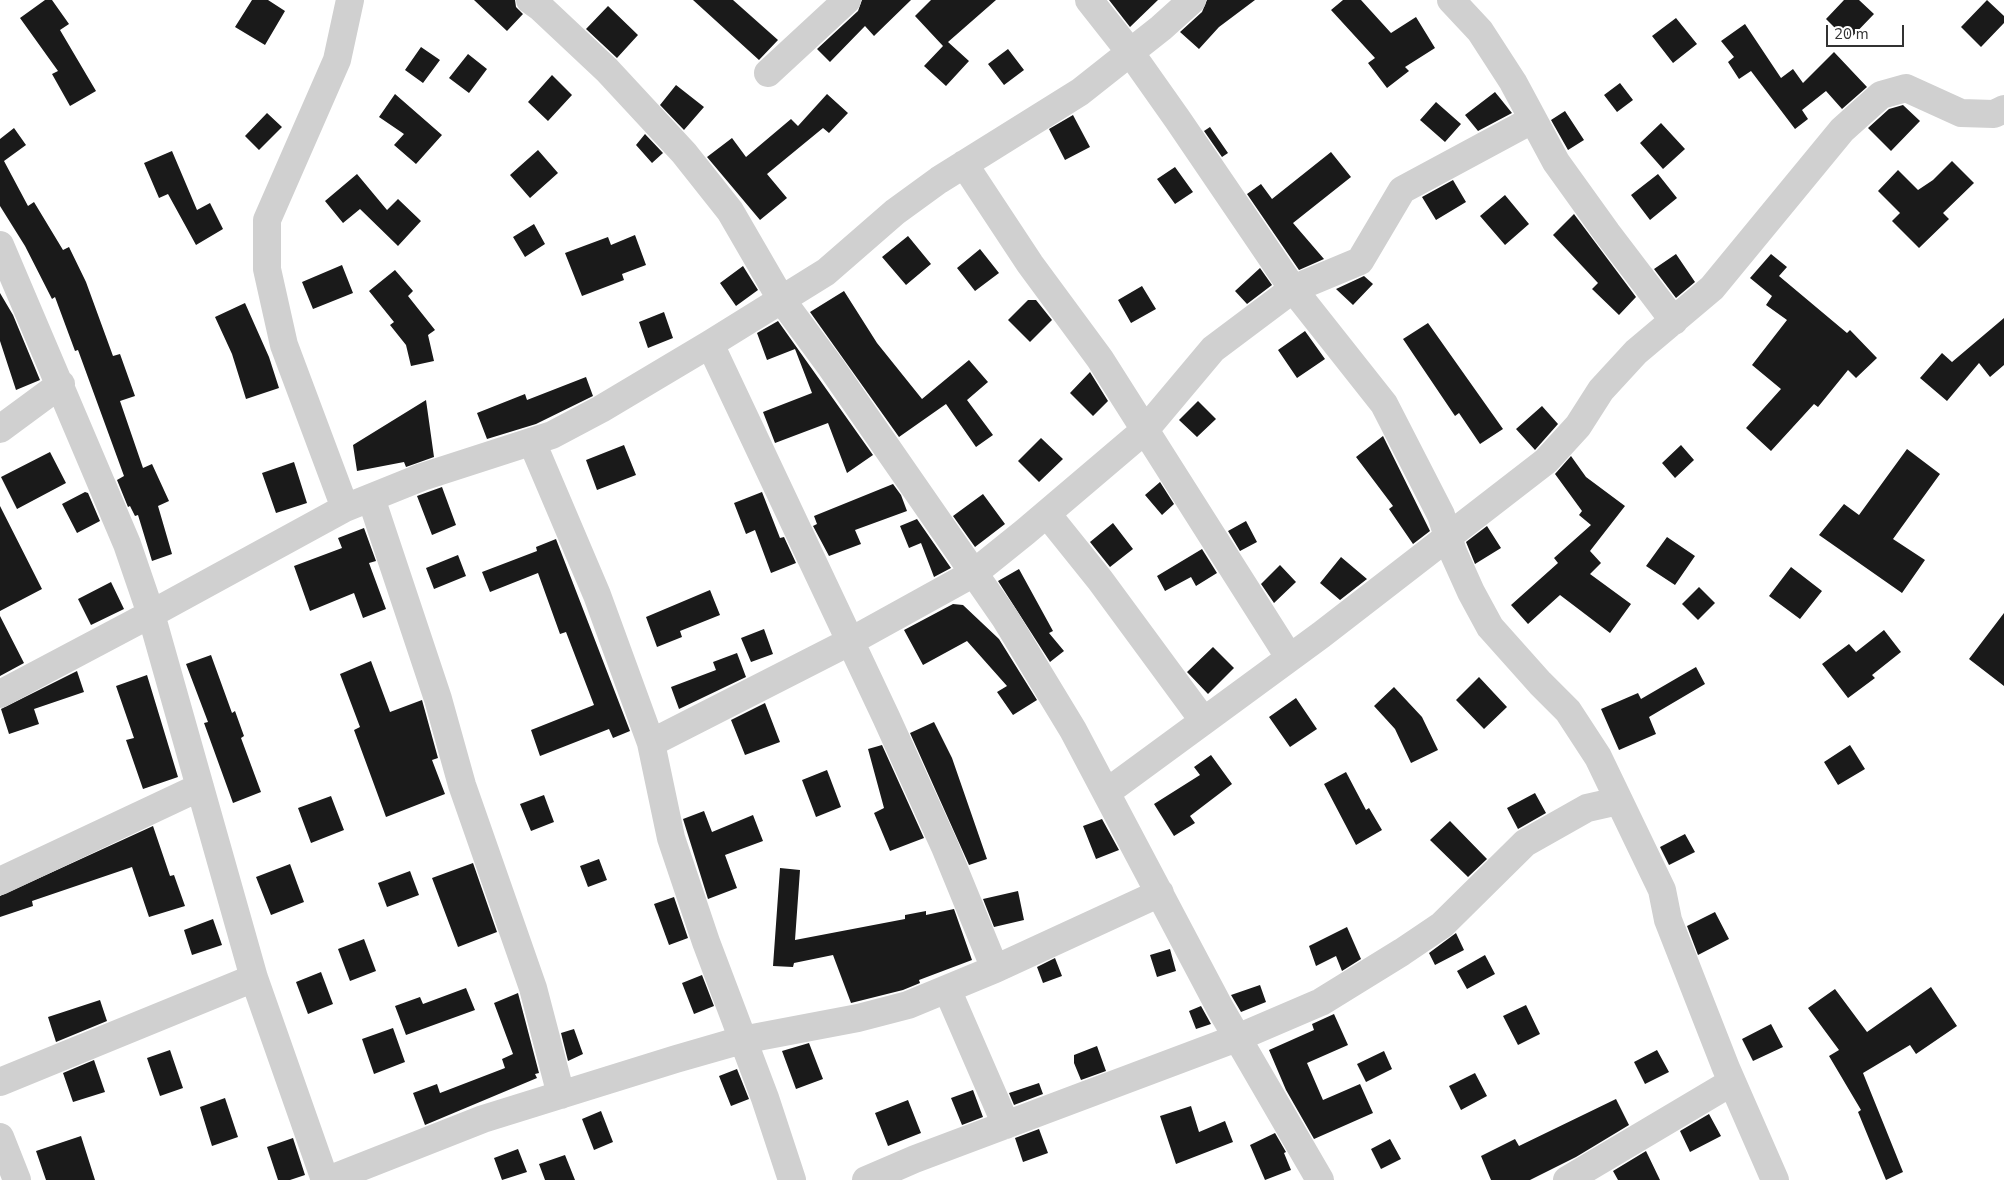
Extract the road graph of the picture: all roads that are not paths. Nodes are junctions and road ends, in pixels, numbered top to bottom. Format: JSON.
{"nodes":[{"id":1,"x":350,"y":0,"type":"edge"},
{"id":2,"x":530,"y":0,"type":"edge"},
{"id":3,"x":847,"y":0,"type":"edge"},
{"id":4,"x":1089,"y":0,"type":"edge"},
{"id":5,"x":1192,"y":0,"type":"edge"},
{"id":6,"x":1451,"y":0,"type":"edge"},
{"id":7,"x":1130,"y":52,"type":"junction"},
{"id":8,"x":768,"y":73,"type":"dead end"},
{"id":9,"x":2004,"y":109,"type":"edge"},
{"id":10,"x":1532,"y":120,"type":"junction"},
{"id":11,"x":964,"y":164,"type":"junction"},
{"id":12,"x":0,"y":245,"type":"edge"},
{"id":13,"x":1293,"y":289,"type":"junction"},
{"id":14,"x":781,"y":299,"type":"junction"},
{"id":15,"x":1674,"y":321,"type":"junction"},
{"id":16,"x":710,"y":344,"type":"junction"},
{"id":17,"x":61,"y":384,"type":"junction"},
{"id":18,"x":0,"y":429,"type":"edge"},
{"id":19,"x":1145,"y":430,"type":"junction"},
{"id":20,"x":532,"y":442,"type":"junction"},
{"id":21,"x":371,"y":498,"type":"junction"},
{"id":22,"x":345,"y":508,"type":"junction"},
{"id":23,"x":1047,"y":514,"type":"junction"},
{"id":24,"x":1448,"y":535,"type":"junction"},
{"id":25,"x":974,"y":573,"type":"junction"},
{"id":26,"x":152,"y":614,"type":"junction"},
{"id":27,"x":851,"y":641,"type":"junction"},
{"id":28,"x":1289,"y":657,"type":"junction"},
{"id":29,"x":0,"y":694,"type":"edge"},
{"id":30,"x":1203,"y":720,"type":"junction"},
{"id":31,"x":651,"y":743,"type":"junction"},
{"id":32,"x":200,"y":787,"type":"junction"},
{"id":33,"x":1107,"y":792,"type":"junction"},
{"id":34,"x":1618,"y":801,"type":"junction"},
{"id":35,"x":0,"y":880,"type":"edge"},
{"id":36,"x":1160,"y":893,"type":"junction"},
{"id":37,"x":995,"y":969,"type":"junction"},
{"id":38,"x":254,"y":978,"type":"junction"},
{"id":39,"x":947,"y":989,"type":"junction"},
{"id":40,"x":1237,"y":1038,"type":"junction"},
{"id":41,"x":742,"y":1040,"type":"junction"},
{"id":42,"x":0,"y":1082,"type":"edge"},
{"id":43,"x":1732,"y":1082,"type":"junction"},
{"id":44,"x":561,"y":1095,"type":"junction"},
{"id":45,"x":1006,"y":1125,"type":"junction"},
{"id":46,"x":0,"y":1136,"type":"edge"},
{"id":47,"x":17,"y":1180,"type":"edge"},
{"id":48,"x":326,"y":1180,"type":"edge"},
{"id":49,"x":792,"y":1180,"type":"edge"},
{"id":50,"x":866,"y":1180,"type":"edge"},
{"id":51,"x":1320,"y":1180,"type":"edge"},
{"id":52,"x":1567,"y":1180,"type":"edge"},
{"id":53,"x":1775,"y":1180,"type":"edge"}],
"edges":[{"from":1,"to":22,"type":"street"},
{"from":2,"to":14,"type":"street"},
{"from":3,"to":8,"type":"street"},
{"from":4,"to":7,"type":"street"},
{"from":5,"to":7,"type":"street"},
{"from":6,"to":10,"type":"street"},
{"from":7,"to":11,"type":"street"},
{"from":7,"to":13,"type":"street"},
{"from":9,"to":15,"type":"street"},
{"from":10,"to":13,"type":"street"},
{"from":10,"to":15,"type":"street"},
{"from":11,"to":14,"type":"street"},
{"from":11,"to":19,"type":"street"},
{"from":12,"to":17,"type":"street"},
{"from":13,"to":19,"type":"street"},
{"from":13,"to":24,"type":"street"},
{"from":14,"to":16,"type":"street"},
{"from":14,"to":25,"type":"street"},
{"from":15,"to":24,"type":"street"},
{"from":16,"to":20,"type":"street"},
{"from":16,"to":27,"type":"street"},
{"from":17,"to":18,"type":"street"},
{"from":17,"to":26,"type":"street"},
{"from":19,"to":23,"type":"street"},
{"from":19,"to":28,"type":"street"},
{"from":20,"to":21,"type":"street"},
{"from":20,"to":31,"type":"street"},
{"from":21,"to":22,"type":"street"},
{"from":21,"to":44,"type":"street"},
{"from":22,"to":26,"type":"street"},
{"from":23,"to":25,"type":"street"},
{"from":23,"to":30,"type":"street"},
{"from":24,"to":28,"type":"street"},
{"from":24,"to":34,"type":"street"},
{"from":25,"to":27,"type":"street"},
{"from":25,"to":33,"type":"street"},
{"from":26,"to":29,"type":"street"},
{"from":26,"to":32,"type":"street"},
{"from":27,"to":31,"type":"street"},
{"from":27,"to":37,"type":"street"},
{"from":28,"to":30,"type":"street"},
{"from":30,"to":33,"type":"street"},
{"from":31,"to":41,"type":"street"},
{"from":32,"to":35,"type":"street"},
{"from":32,"to":38,"type":"street"},
{"from":33,"to":36,"type":"street"},
{"from":34,"to":40,"type":"street"},
{"from":34,"to":43,"type":"street"},
{"from":36,"to":37,"type":"street"},
{"from":36,"to":40,"type":"street"},
{"from":37,"to":39,"type":"street"},
{"from":38,"to":42,"type":"street"},
{"from":38,"to":48,"type":"street"},
{"from":39,"to":41,"type":"street"},
{"from":39,"to":45,"type":"street"},
{"from":40,"to":45,"type":"street"},
{"from":40,"to":51,"type":"street"},
{"from":41,"to":44,"type":"street"},
{"from":41,"to":49,"type":"street"},
{"from":43,"to":52,"type":"street"},
{"from":43,"to":53,"type":"street"},
{"from":44,"to":48,"type":"street"},
{"from":45,"to":50,"type":"street"},
{"from":46,"to":47,"type":"street"}]}
